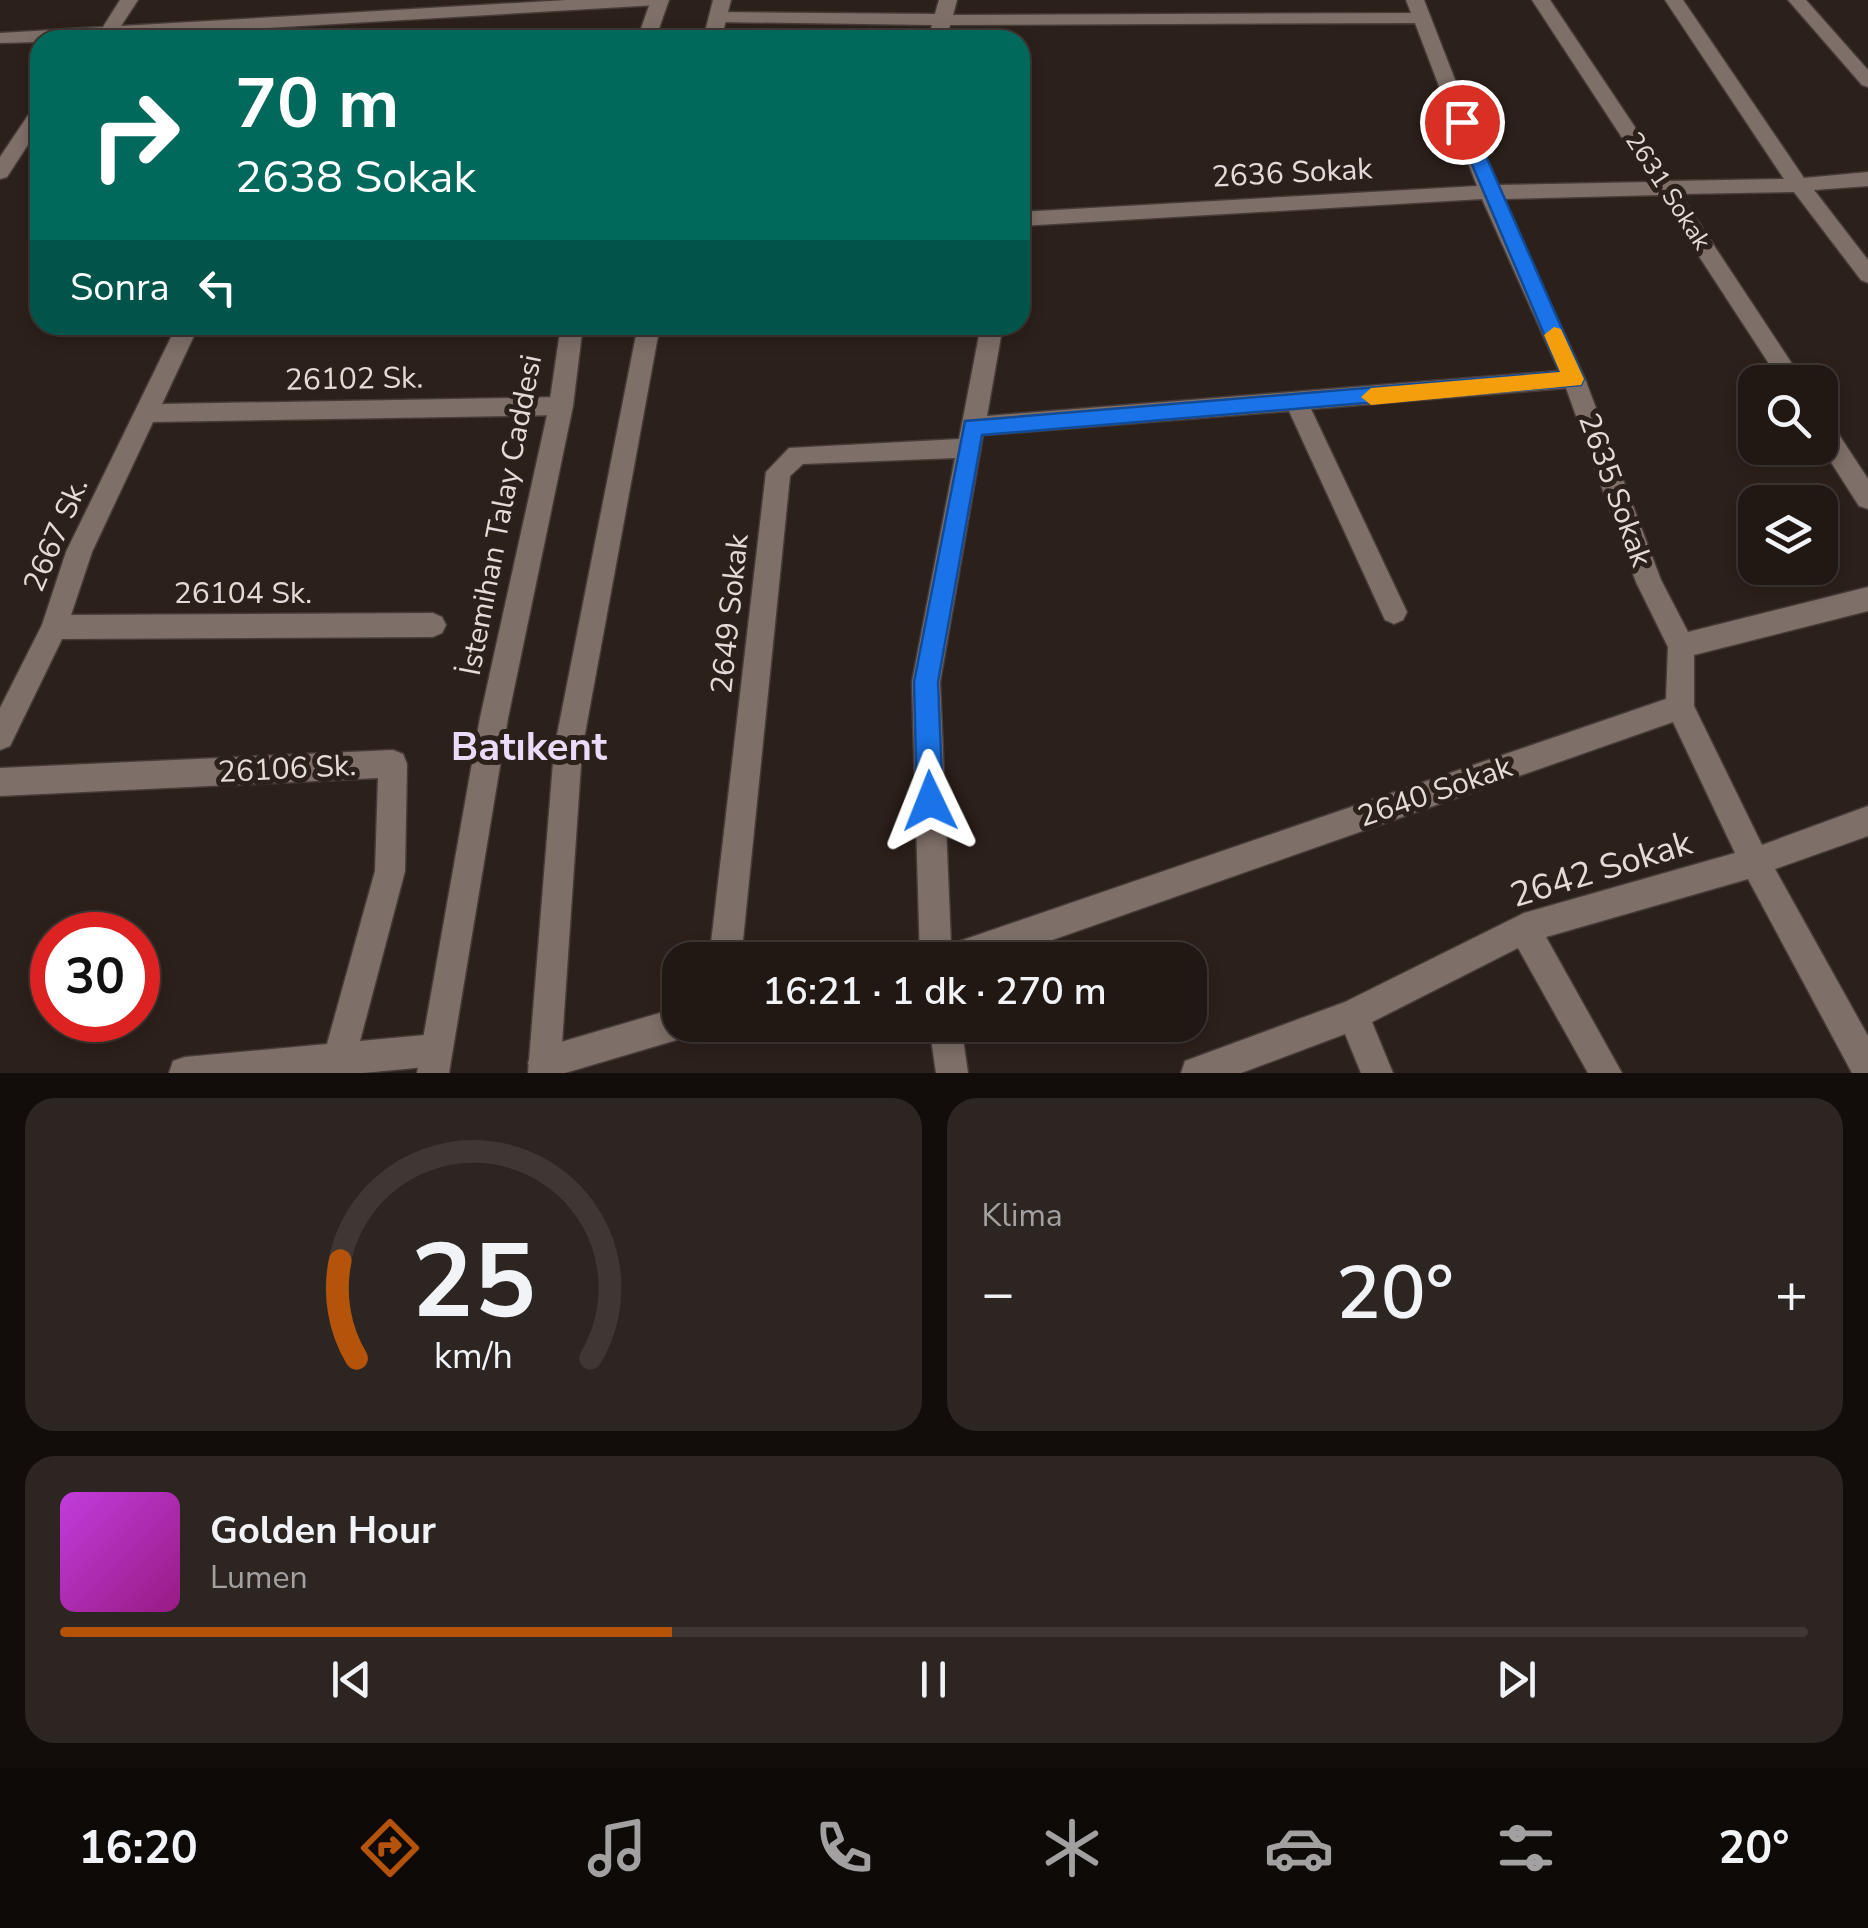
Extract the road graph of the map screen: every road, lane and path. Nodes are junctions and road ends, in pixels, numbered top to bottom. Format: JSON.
{"nodes":[{"id":1,"x":129,"y":0,"type":"edge"},
{"id":2,"x":658,"y":0,"type":"edge"},
{"id":3,"x":948,"y":0,"type":"edge"},
{"id":4,"x":1542,"y":0,"type":"edge"},
{"id":5,"x":1674,"y":0,"type":"edge"},
{"id":6,"x":1797,"y":0,"type":"edge"},
{"id":7,"x":720,"y":9,"type":"edge"},
{"id":8,"x":1418,"y":9,"type":"edge"},
{"id":9,"x":1229,"y":10,"type":"edge"},
{"id":10,"x":944,"y":22,"type":"junction"},
{"id":11,"x":111,"y":30,"type":"edge"},
{"id":12,"x":199,"y":30,"type":"edge"},
{"id":13,"x":649,"y":30,"type":"edge"},
{"id":14,"x":941,"y":30,"type":"edge"},
{"id":15,"x":30,"y":37,"type":"edge"},
{"id":16,"x":0,"y":38,"type":"edge"},
{"id":17,"x":1868,"y":81,"type":"edge"},
{"id":18,"x":30,"y":119,"type":"edge"},
{"id":19,"x":0,"y":124,"type":"edge"},
{"id":20,"x":30,"y":128,"type":"edge"},
{"id":21,"x":0,"y":172,"type":"edge"},
{"id":22,"x":1868,"y":178,"type":"edge"},
{"id":23,"x":1799,"y":186,"type":"junction"},
{"id":24,"x":1667,"y":187,"type":"junction"},
{"id":25,"x":1490,"y":192,"type":"junction"},
{"id":26,"x":1030,"y":218,"type":"edge"},
{"id":27,"x":1868,"y":275,"type":"edge"},
{"id":28,"x":183,"y":335,"type":"edge"},
{"id":29,"x":571,"y":335,"type":"edge"},
{"id":30,"x":647,"y":335,"type":"edge"},
{"id":31,"x":990,"y":335,"type":"edge"},
{"id":32,"x":1782,"y":365,"type":"edge"},
{"id":33,"x":1574,"y":379,"type":"junction"},
{"id":34,"x":1297,"y":403,"type":"junction"},
{"id":35,"x":561,"y":406,"type":"junction"},
{"id":36,"x":147,"y":412,"type":"junction"},
{"id":37,"x":971,"y":438,"type":"junction"},
{"id":38,"x":1838,"y":453,"type":"edge"},
{"id":39,"x":1868,"y":500,"type":"edge"},
{"id":40,"x":1868,"y":599,"type":"edge"},
{"id":41,"x":1394,"y":612,"type":"dead end"},
{"id":42,"x":433,"y":624,"type":"dead end"},
{"id":43,"x":54,"y":627,"type":"junction"},
{"id":44,"x":1681,"y":646,"type":"junction"},
{"id":45,"x":1680,"y":706,"type":"junction"},
{"id":46,"x":0,"y":737,"type":"edge"},
{"id":47,"x":0,"y":782,"type":"edge"},
{"id":48,"x":1868,"y":821,"type":"edge"},
{"id":49,"x":1755,"y":862,"type":"junction"},
{"id":50,"x":1524,"y":928,"type":"junction"},
{"id":51,"x":726,"y":942,"type":"edge"},
{"id":52,"x":935,"y":942,"type":"edge"},
{"id":53,"x":1003,"y":942,"type":"edge"},
{"id":54,"x":1353,"y":1016,"type":"junction"},
{"id":55,"x":662,"y":1029,"type":"edge"},
{"id":56,"x":947,"y":1042,"type":"edge"},
{"id":57,"x":339,"y":1059,"type":"junction"},
{"id":58,"x":434,"y":1062,"type":"edge"},
{"id":59,"x":544,"y":1068,"type":"edge"},
{"id":60,"x":1868,"y":1068,"type":"edge"},
{"id":61,"x":184,"y":1073,"type":"edge"},
{"id":62,"x":952,"y":1073,"type":"edge"},
{"id":63,"x":1197,"y":1073,"type":"edge"},
{"id":64,"x":1377,"y":1073,"type":"edge"},
{"id":65,"x":1606,"y":1073,"type":"edge"}],
"edges":[{"from":1,"to":11,"type":"street"},
{"from":2,"to":12,"type":"street"},
{"from":2,"to":13,"type":"street"},
{"from":3,"to":10,"type":"street"},
{"from":4,"to":24,"type":"street","name":"2631 Sokak"},
{"from":5,"to":23,"type":"street"},
{"from":6,"to":17,"type":"street"},
{"from":7,"to":10,"type":"street"},
{"from":8,"to":9,"type":"street"},
{"from":8,"to":25,"type":"street","name":"2635 Sokak"},
{"from":9,"to":10,"type":"street"},
{"from":10,"to":14,"type":"street"},
{"from":15,"to":16,"type":"street"},
{"from":18,"to":19,"type":"street"},
{"from":20,"to":21,"type":"street"},
{"from":22,"to":23,"type":"street","name":"2636 Sokak"},
{"from":23,"to":24,"type":"street","name":"2636 Sokak"},
{"from":23,"to":27,"type":"street"},
{"from":24,"to":25,"type":"street","name":"2636 Sokak"},
{"from":24,"to":32,"type":"street","name":"2631 Sokak"},
{"from":25,"to":26,"type":"street","name":"2636 Sokak"},
{"from":25,"to":33,"type":"street","name":"2635 Sokak"},
{"from":28,"to":36,"type":"street","name":"2667 Sk."},
{"from":29,"to":35,"type":"street","name":"İstemihan Talay Caddesi"},
{"from":30,"to":59,"type":"street"},
{"from":31,"to":37,"type":"street"},
{"from":33,"to":34,"type":"street","name":"2649 Sokak"},
{"from":33,"to":44,"type":"street","name":"2635 Sokak"},
{"from":34,"to":37,"type":"street","name":"2649 Sokak"},
{"from":34,"to":41,"type":"street"},
{"from":35,"to":36,"type":"street","name":"26102 Sk."},
{"from":35,"to":58,"type":"street","name":"İstemihan Talay Caddesi"},
{"from":36,"to":43,"type":"street","name":"2667 Sk."},
{"from":37,"to":51,"type":"street","name":"2649 Sokak"},
{"from":37,"to":52,"type":"street"},
{"from":38,"to":39,"type":"street"},
{"from":40,"to":44,"type":"street"},
{"from":42,"to":43,"type":"street","name":"26104 Sk."},
{"from":43,"to":46,"type":"street","name":"2667 Sk."},
{"from":44,"to":45,"type":"street"},
{"from":45,"to":49,"type":"street"},
{"from":45,"to":53,"type":"street","name":"2640 Sokak"},
{"from":47,"to":57,"type":"street","name":"26106 Sk."},
{"from":48,"to":49,"type":"street","name":"2642 Sokak"},
{"from":49,"to":50,"type":"street","name":"2642 Sokak"},
{"from":49,"to":60,"type":"street"},
{"from":50,"to":54,"type":"street","name":"2642 Sokak"},
{"from":50,"to":65,"type":"street"},
{"from":54,"to":63,"type":"street","name":"2642 Sokak"},
{"from":54,"to":64,"type":"street"},
{"from":55,"to":59,"type":"street"},
{"from":56,"to":62,"type":"street"},
{"from":57,"to":58,"type":"street"},
{"from":57,"to":61,"type":"street"}]}
